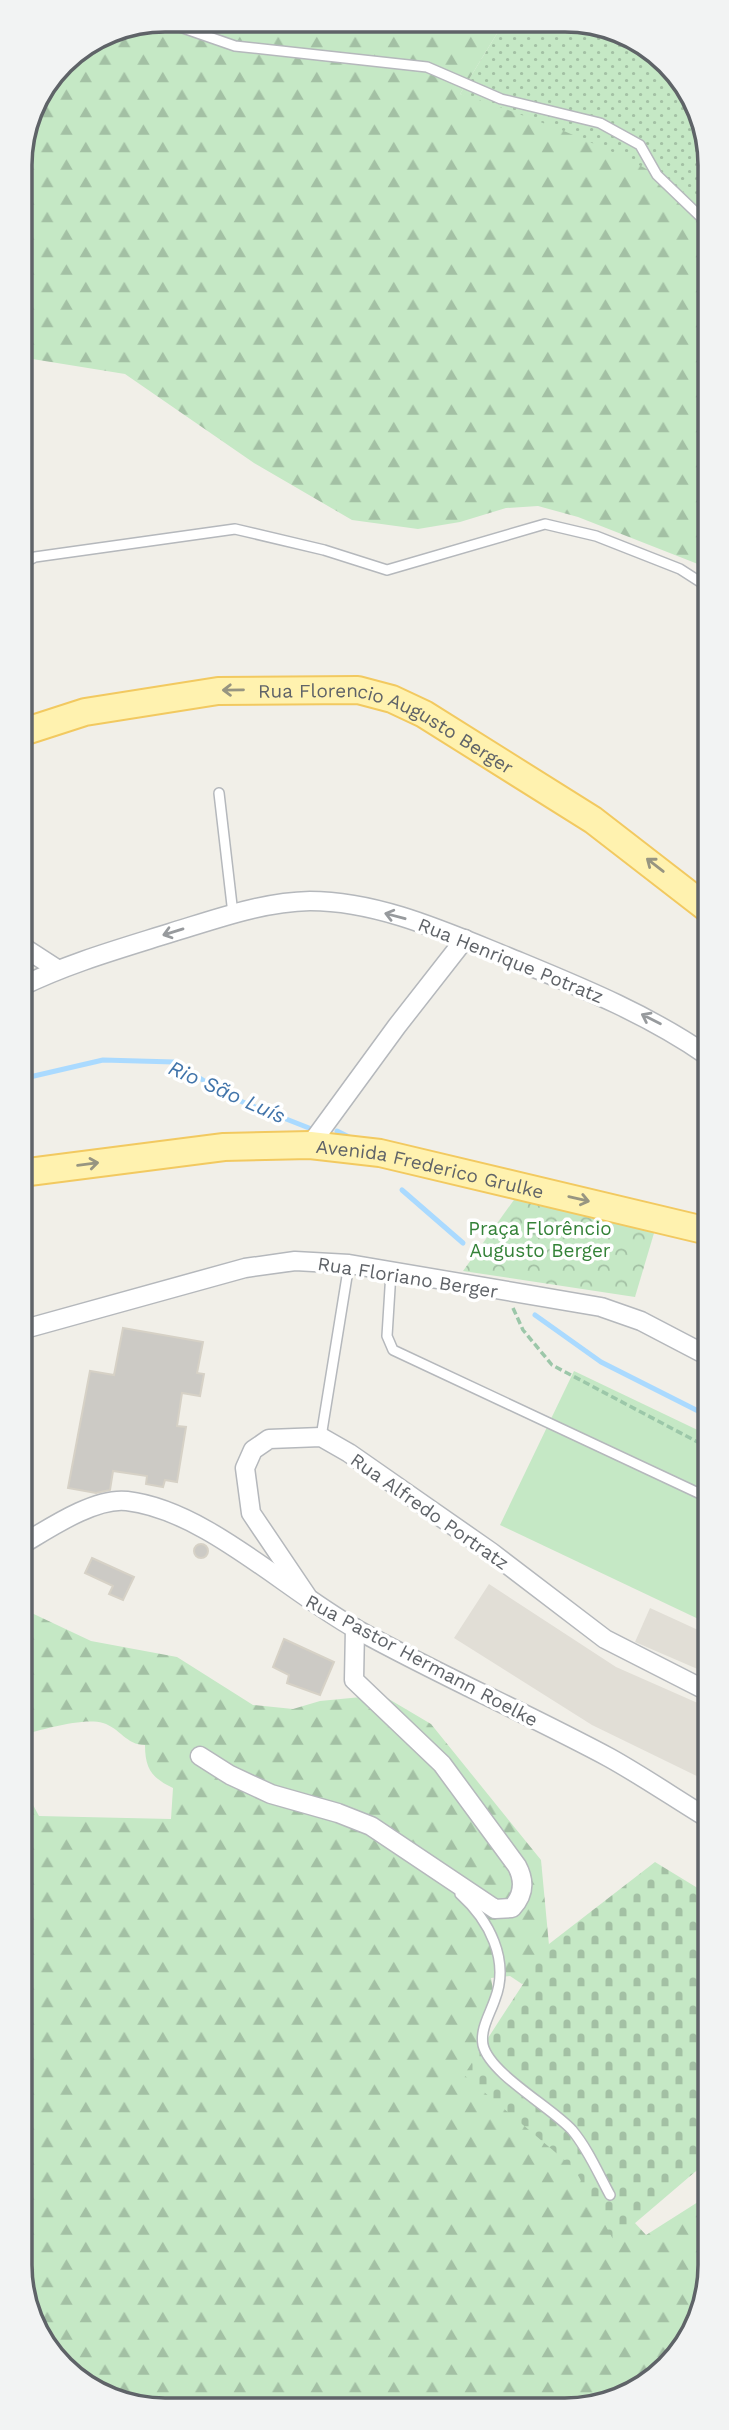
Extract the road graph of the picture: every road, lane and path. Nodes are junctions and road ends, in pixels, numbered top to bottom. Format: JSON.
{"nodes":[{"id":1,"x":195,"y":32,"type":"edge"},
{"id":2,"x":698,"y":214,"type":"edge"},
{"id":3,"x":32,"y":559,"type":"edge"},
{"id":4,"x":698,"y":580,"type":"edge"},
{"id":5,"x":32,"y":729,"type":"edge"},
{"id":6,"x":219,"y":793,"type":"dead end"},
{"id":7,"x":698,"y":901,"type":"edge"},
{"id":8,"x":233,"y":914,"type":"junction"},
{"id":9,"x":465,"y":939,"type":"junction"},
{"id":10,"x":32,"y":953,"type":"edge"},
{"id":11,"x":57,"y":969,"type":"junction"},
{"id":12,"x":32,"y":981,"type":"edge"},
{"id":13,"x":698,"y":1049,"type":"edge"},
{"id":14,"x":310,"y":1145,"type":"junction"},
{"id":15,"x":32,"y":1171,"type":"edge"},
{"id":16,"x":697,"y":1229,"type":"edge"},
{"id":17,"x":349,"y":1264,"type":"junction"},
{"id":18,"x":391,"y":1272,"type":"junction"},
{"id":19,"x":506,"y":1291,"type":"junction"},
{"id":20,"x":32,"y":1327,"type":"edge"},
{"id":21,"x":697,"y":1351,"type":"edge"},
{"id":22,"x":321,"y":1437,"type":"junction"},
{"id":23,"x":697,"y":1442,"type":"edge"},
{"id":24,"x":697,"y":1493,"type":"edge"},
{"id":25,"x":32,"y":1539,"type":"edge"},
{"id":26,"x":310,"y":1602,"type":"junction"},
{"id":27,"x":355,"y":1628,"type":"junction"},
{"id":28,"x":697,"y":1686,"type":"edge"},
{"id":29,"x":200,"y":1756,"type":"dead end"},
{"id":30,"x":697,"y":1812,"type":"edge"},
{"id":31,"x":426,"y":1862,"type":"junction"},
{"id":32,"x":610,"y":2195,"type":"dead end"}],
"edges":[{"from":1,"to":2,"type":"lane"},
{"from":3,"to":4,"type":"lane"},
{"from":7,"to":5,"type":"main road","name":"Rua Florencio Augusto Berger","one_way":true},
{"from":6,"to":8,"type":"lane"},
{"from":9,"to":8,"type":"street","name":"Rua Henrique Potratz","one_way":true},
{"from":8,"to":11,"type":"street","name":"Rua Henrique Potratz","one_way":true},
{"from":13,"to":9,"type":"street","name":"Rua Henrique Potratz","one_way":true},
{"from":9,"to":14,"type":"street"},
{"from":10,"to":11,"type":"street"},
{"from":11,"to":12,"type":"street","name":"Rua Henrique Potratz"},
{"from":15,"to":14,"type":"main road","name":"Avenida Frederico Grulke","one_way":true},
{"from":14,"to":16,"type":"main road","name":"Avenida Frederico Grulke","one_way":true},
{"from":17,"to":18,"type":"street","name":"Rua Floriano Berger"},
{"from":17,"to":20,"type":"street","name":"Rua Floriano Berger"},
{"from":17,"to":22,"type":"lane"},
{"from":18,"to":19,"type":"street","name":"Rua Floriano Berger"},
{"from":18,"to":24,"type":"lane"},
{"from":19,"to":21,"type":"street","name":"Rua Floriano Berger"},
{"from":19,"to":23,"type":"path"},
{"from":22,"to":26,"type":"street"},
{"from":22,"to":28,"type":"street","name":"Rua Alfredo Portratz"},
{"from":25,"to":26,"type":"street","name":"Rua Pastor Hermann Roelke"},
{"from":26,"to":27,"type":"street","name":"Rua Pastor Hermann Roelke"},
{"from":27,"to":30,"type":"street","name":"Rua Pastor Hermann Roelke"},
{"from":27,"to":31,"type":"street"},
{"from":29,"to":31,"type":"street"},
{"from":31,"to":32,"type":"lane"}]}
